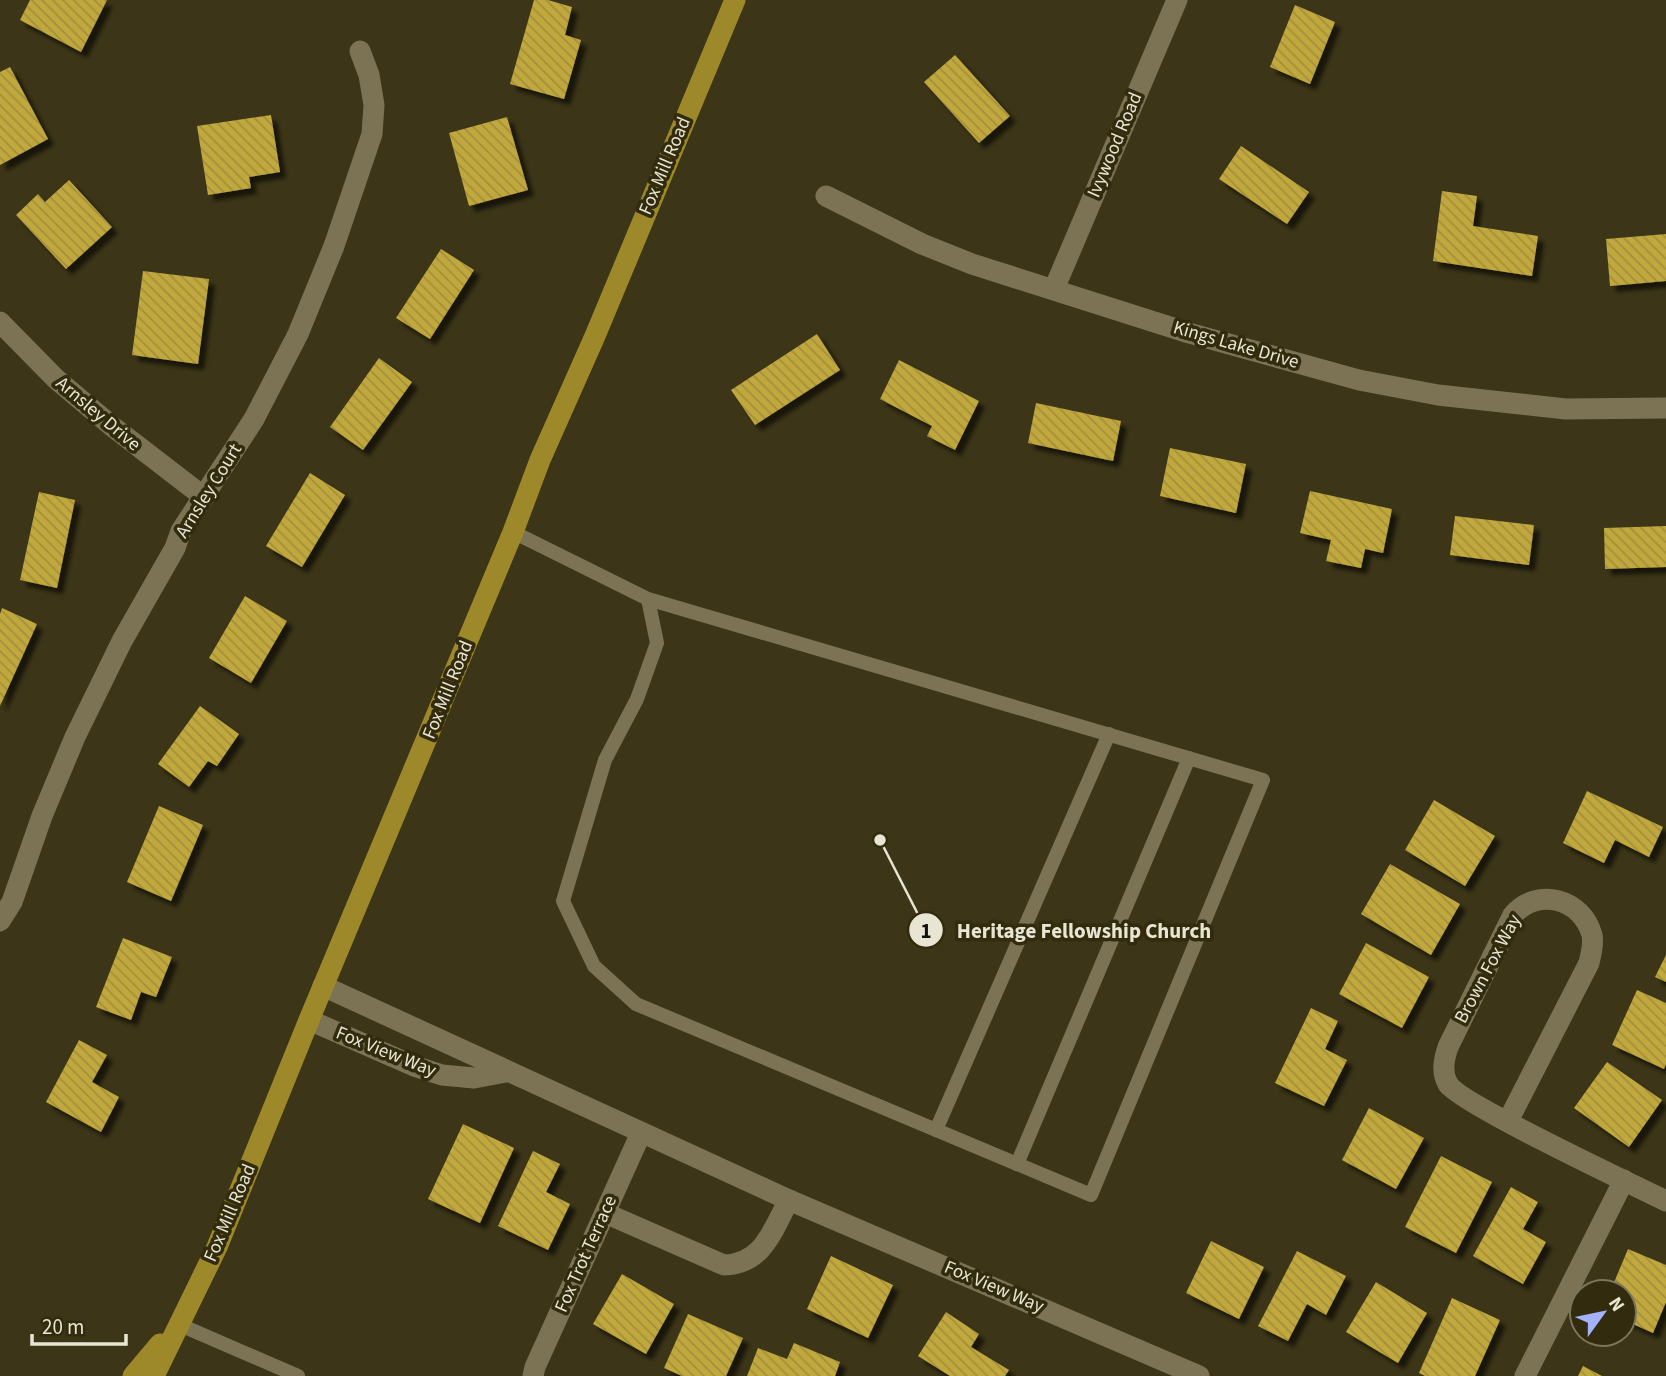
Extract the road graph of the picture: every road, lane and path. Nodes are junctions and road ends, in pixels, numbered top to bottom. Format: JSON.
{"nodes":[{"id":1,"x":735,"y":0,"type":"edge"},
{"id":2,"x":1177,"y":0,"type":"edge"},
{"id":3,"x":360,"y":51,"type":"dead end"},
{"id":4,"x":826,"y":196,"type":"dead end"},
{"id":5,"x":1054,"y":289,"type":"junction"},
{"id":6,"x":0,"y":322,"type":"edge"},
{"id":7,"x":1666,"y":408,"type":"edge"},
{"id":8,"x":204,"y":497,"type":"junction"},
{"id":9,"x":513,"y":532,"type":"junction"},
{"id":10,"x":648,"y":599,"type":"junction"},
{"id":11,"x":1109,"y":734,"type":"junction"},
{"id":12,"x":1189,"y":758,"type":"junction"},
{"id":13,"x":0,"y":921,"type":"edge"},
{"id":14,"x":323,"y":986,"type":"junction"},
{"id":15,"x":309,"y":1020,"type":"junction"},
{"id":16,"x":506,"y":1072,"type":"junction"},
{"id":17,"x":1508,"y":1121,"type":"junction"},
{"id":18,"x":936,"y":1130,"type":"junction"},
{"id":19,"x":641,"y":1133,"type":"junction"},
{"id":20,"x":1017,"y":1164,"type":"junction"},
{"id":21,"x":1623,"y":1180,"type":"junction"},
{"id":22,"x":789,"y":1200,"type":"junction"},
{"id":23,"x":1666,"y":1201,"type":"edge"},
{"id":24,"x":605,"y":1213,"type":"junction"},
{"id":25,"x":178,"y":1324,"type":"junction"},
{"id":26,"x":274,"y":1371,"type":"edge"},
{"id":27,"x":133,"y":1376,"type":"edge"},
{"id":28,"x":154,"y":1376,"type":"edge"},
{"id":29,"x":298,"y":1376,"type":"edge"},
{"id":30,"x":533,"y":1376,"type":"edge"},
{"id":31,"x":1199,"y":1376,"type":"edge"},
{"id":32,"x":1525,"y":1376,"type":"edge"}],
"edges":[{"from":1,"to":9,"type":"main road","name":"Fox Mill Road"},
{"from":2,"to":5,"type":"street","name":"Ivywood Road"},
{"from":3,"to":8,"type":"street","name":"Arnsley Court"},
{"from":4,"to":5,"type":"street","name":"Kings Lake Drive"},
{"from":5,"to":7,"type":"street","name":"Kings Lake Drive"},
{"from":6,"to":8,"type":"street","name":"Arnsley Drive"},
{"from":8,"to":13,"type":"street","name":"Arnsley Court"},
{"from":9,"to":10,"type":"lane"},
{"from":9,"to":14,"type":"main road","name":"Fox Mill Road"},
{"from":10,"to":11,"type":"lane"},
{"from":10,"to":18,"type":"lane"},
{"from":11,"to":12,"type":"lane"},
{"from":11,"to":18,"type":"lane"},
{"from":12,"to":20,"type":"lane"},
{"from":12,"to":20,"type":"lane"},
{"from":14,"to":15,"type":"main road","name":"Fox Mill Road"},
{"from":14,"to":16,"type":"street","name":"Fox View Way"},
{"from":15,"to":16,"type":"street","name":"Fox View Way"},
{"from":15,"to":25,"type":"main road","name":"Fox Mill Road"},
{"from":16,"to":19,"type":"street","name":"Fox View Way"},
{"from":17,"to":17,"type":"street","name":"Brown Fox Way"},
{"from":17,"to":21,"type":"street","name":"Brown Fox Way"},
{"from":18,"to":20,"type":"lane"},
{"from":19,"to":22,"type":"street","name":"Fox View Way"},
{"from":19,"to":24,"type":"street","name":"Fox Trot Terrace"},
{"from":21,"to":23,"type":"street","name":"Brown Fox Way"},
{"from":21,"to":32,"type":"street"},
{"from":22,"to":24,"type":"street"},
{"from":22,"to":31,"type":"street","name":"Fox View Way"},
{"from":24,"to":30,"type":"street","name":"Fox Trot Terrace"},
{"from":25,"to":26,"type":"lane"},
{"from":25,"to":27,"type":"main road"},
{"from":25,"to":28,"type":"main road","name":"Fox Mill Road"},
{"from":26,"to":29,"type":"lane"}]}
